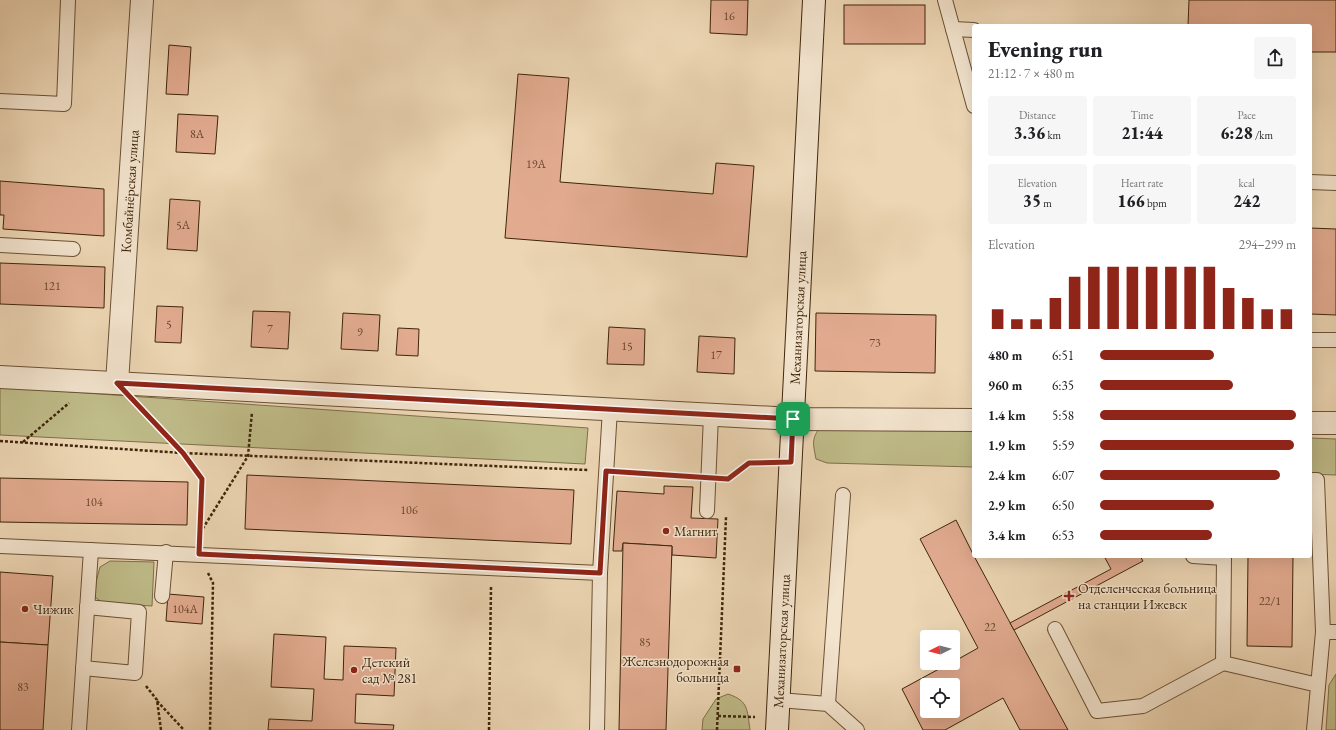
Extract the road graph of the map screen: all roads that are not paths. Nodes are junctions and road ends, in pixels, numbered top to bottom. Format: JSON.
{"nodes":[{"id":1,"x":68,"y":0,"type":"edge"},
{"id":2,"x":142,"y":0,"type":"edge"},
{"id":3,"x":814,"y":0,"type":"edge"},
{"id":4,"x":945,"y":0,"type":"edge"},
{"id":5,"x":953,"y":29,"type":"junction"},
{"id":6,"x":972,"y":30,"type":"edge"},
{"id":7,"x":972,"y":99,"type":"edge"},
{"id":8,"x":0,"y":101,"type":"edge"},
{"id":9,"x":1312,"y":182,"type":"edge"},
{"id":10,"x":1336,"y":183,"type":"edge"},
{"id":11,"x":0,"y":245,"type":"edge"},
{"id":12,"x":73,"y":249,"type":"dead end"},
{"id":13,"x":1312,"y":340,"type":"edge"},
{"id":14,"x":1336,"y":340,"type":"edge"},
{"id":15,"x":0,"y":377,"type":"edge"},
{"id":16,"x":117,"y":383,"type":"junction"},
{"id":17,"x":610,"y":409,"type":"junction"},
{"id":18,"x":711,"y":415,"type":"junction"},
{"id":19,"x":793,"y":419,"type":"junction"},
{"id":20,"x":972,"y":420,"type":"edge"},
{"id":21,"x":1312,"y":423,"type":"edge"},
{"id":22,"x":1336,"y":423,"type":"edge"},
{"id":23,"x":1312,"y":480,"type":"edge"},
{"id":24,"x":843,"y":495,"type":"dead end"},
{"id":25,"x":707,"y":511,"type":"dead end"},
{"id":26,"x":0,"y":546,"type":"edge"},
{"id":27,"x":91,"y":550,"type":"junction"},
{"id":28,"x":166,"y":552,"type":"junction"},
{"id":29,"x":1224,"y":558,"type":"edge"},
{"id":30,"x":600,"y":573,"type":"junction"},
{"id":31,"x":162,"y":596,"type":"dead end"},
{"id":32,"x":87,"y":607,"type":"junction"},
{"id":33,"x":1055,"y":629,"type":"dead end"},
{"id":34,"x":1329,"y":632,"type":"edge"},
{"id":35,"x":1222,"y":663,"type":"junction"},
{"id":36,"x":83,"y":668,"type":"junction"},
{"id":37,"x":1318,"y":685,"type":"junction"},
{"id":38,"x":828,"y":704,"type":"junction"},
{"id":39,"x":778,"y":716,"type":"edge"},
{"id":40,"x":79,"y":730,"type":"edge"},
{"id":41,"x":597,"y":730,"type":"edge"},
{"id":42,"x":857,"y":730,"type":"edge"},
{"id":43,"x":1314,"y":730,"type":"edge"}],
"edges":[{"from":1,"to":8,"type":"lane"},
{"from":2,"to":16,"type":"street","name":"Комбайнёрская улица"},
{"from":3,"to":19,"type":"street","name":"Механизаторская улица"},
{"from":4,"to":5,"type":"lane"},
{"from":5,"to":6,"type":"lane"},
{"from":5,"to":7,"type":"lane"},
{"from":9,"to":10,"type":"lane"},
{"from":11,"to":12,"type":"lane"},
{"from":13,"to":14,"type":"lane"},
{"from":15,"to":16,"type":"street"},
{"from":16,"to":17,"type":"street"},
{"from":17,"to":18,"type":"street"},
{"from":17,"to":30,"type":"lane"},
{"from":18,"to":19,"type":"street"},
{"from":18,"to":25,"type":"lane"},
{"from":19,"to":20,"type":"street"},
{"from":19,"to":39,"type":"street","name":"Механизаторская улица"},
{"from":21,"to":22,"type":"street"},
{"from":23,"to":34,"type":"lane"},
{"from":24,"to":38,"type":"lane"},
{"from":26,"to":27,"type":"lane"},
{"from":27,"to":28,"type":"lane"},
{"from":27,"to":32,"type":"lane"},
{"from":28,"to":30,"type":"lane"},
{"from":28,"to":31,"type":"lane"},
{"from":29,"to":35,"type":"lane"},
{"from":30,"to":41,"type":"lane"},
{"from":32,"to":36,"type":"lane"},
{"from":32,"to":36,"type":"lane"},
{"from":33,"to":35,"type":"lane"},
{"from":34,"to":37,"type":"lane"},
{"from":35,"to":37,"type":"lane"},
{"from":36,"to":40,"type":"lane"},
{"from":37,"to":43,"type":"lane"},
{"from":38,"to":39,"type":"lane"},
{"from":38,"to":42,"type":"lane"}]}
